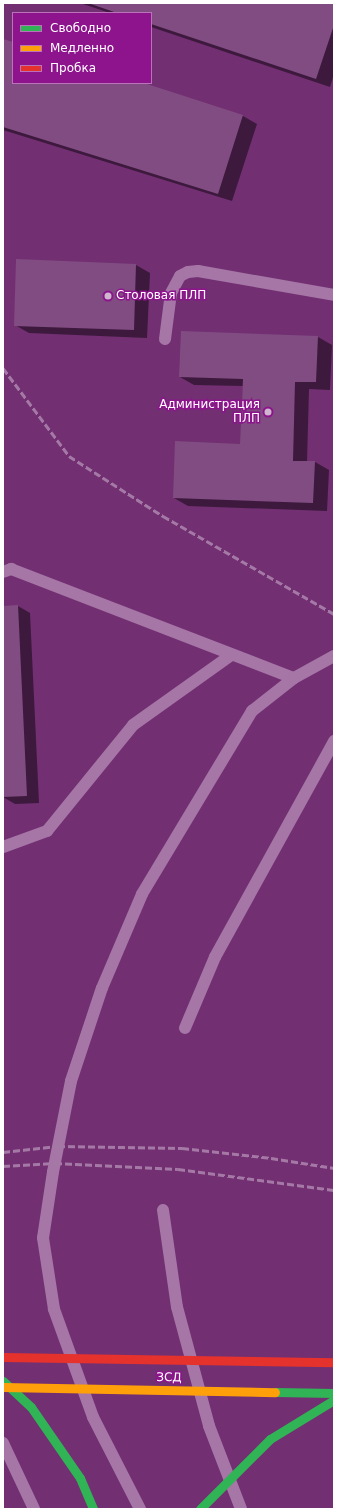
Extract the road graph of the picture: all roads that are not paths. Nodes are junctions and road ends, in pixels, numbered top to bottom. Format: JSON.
{"nodes":[{"id":1,"x":334,"y":295,"type":"edge"},
{"id":2,"x":165,"y":339,"type":"dead end"},
{"id":3,"x":3,"y":572,"type":"edge"},
{"id":4,"x":231,"y":654,"type":"junction"},
{"id":5,"x":334,"y":656,"type":"edge"},
{"id":6,"x":294,"y":678,"type":"junction"},
{"id":7,"x":334,"y":741,"type":"edge"},
{"id":8,"x":3,"y":847,"type":"edge"},
{"id":9,"x":185,"y":1028,"type":"dead end"},
{"id":10,"x":163,"y":1210,"type":"dead end"},
{"id":11,"x":3,"y":1357,"type":"edge"},
{"id":12,"x":334,"y":1362,"type":"edge"},
{"id":13,"x":3,"y":1380,"type":"edge"},
{"id":14,"x":3,"y":1387,"type":"edge"},
{"id":15,"x":334,"y":1393,"type":"edge"},
{"id":16,"x":334,"y":1400,"type":"edge"},
{"id":17,"x":3,"y":1443,"type":"edge"},
{"id":18,"x":34,"y":1509,"type":"edge"},
{"id":19,"x":94,"y":1509,"type":"edge"},
{"id":20,"x":140,"y":1509,"type":"edge"},
{"id":21,"x":200,"y":1509,"type":"edge"},
{"id":22,"x":241,"y":1509,"type":"edge"}],
"edges":[{"from":1,"to":2,"type":"lane"},
{"from":3,"to":4,"type":"lane"},
{"from":4,"to":6,"type":"lane"},
{"from":4,"to":8,"type":"lane"},
{"from":5,"to":6,"type":"lane"},
{"from":6,"to":20,"type":"lane"},
{"from":7,"to":9,"type":"lane"},
{"from":10,"to":22,"type":"lane"},
{"from":11,"to":12,"type":"main road","name":"ЗСД","bridge":true},
{"from":13,"to":19,"type":"main road"},
{"from":14,"to":15,"type":"main road","name":"ЗСД","bridge":true},
{"from":16,"to":21,"type":"main road","bridge":true},
{"from":17,"to":18,"type":"lane"}]}
